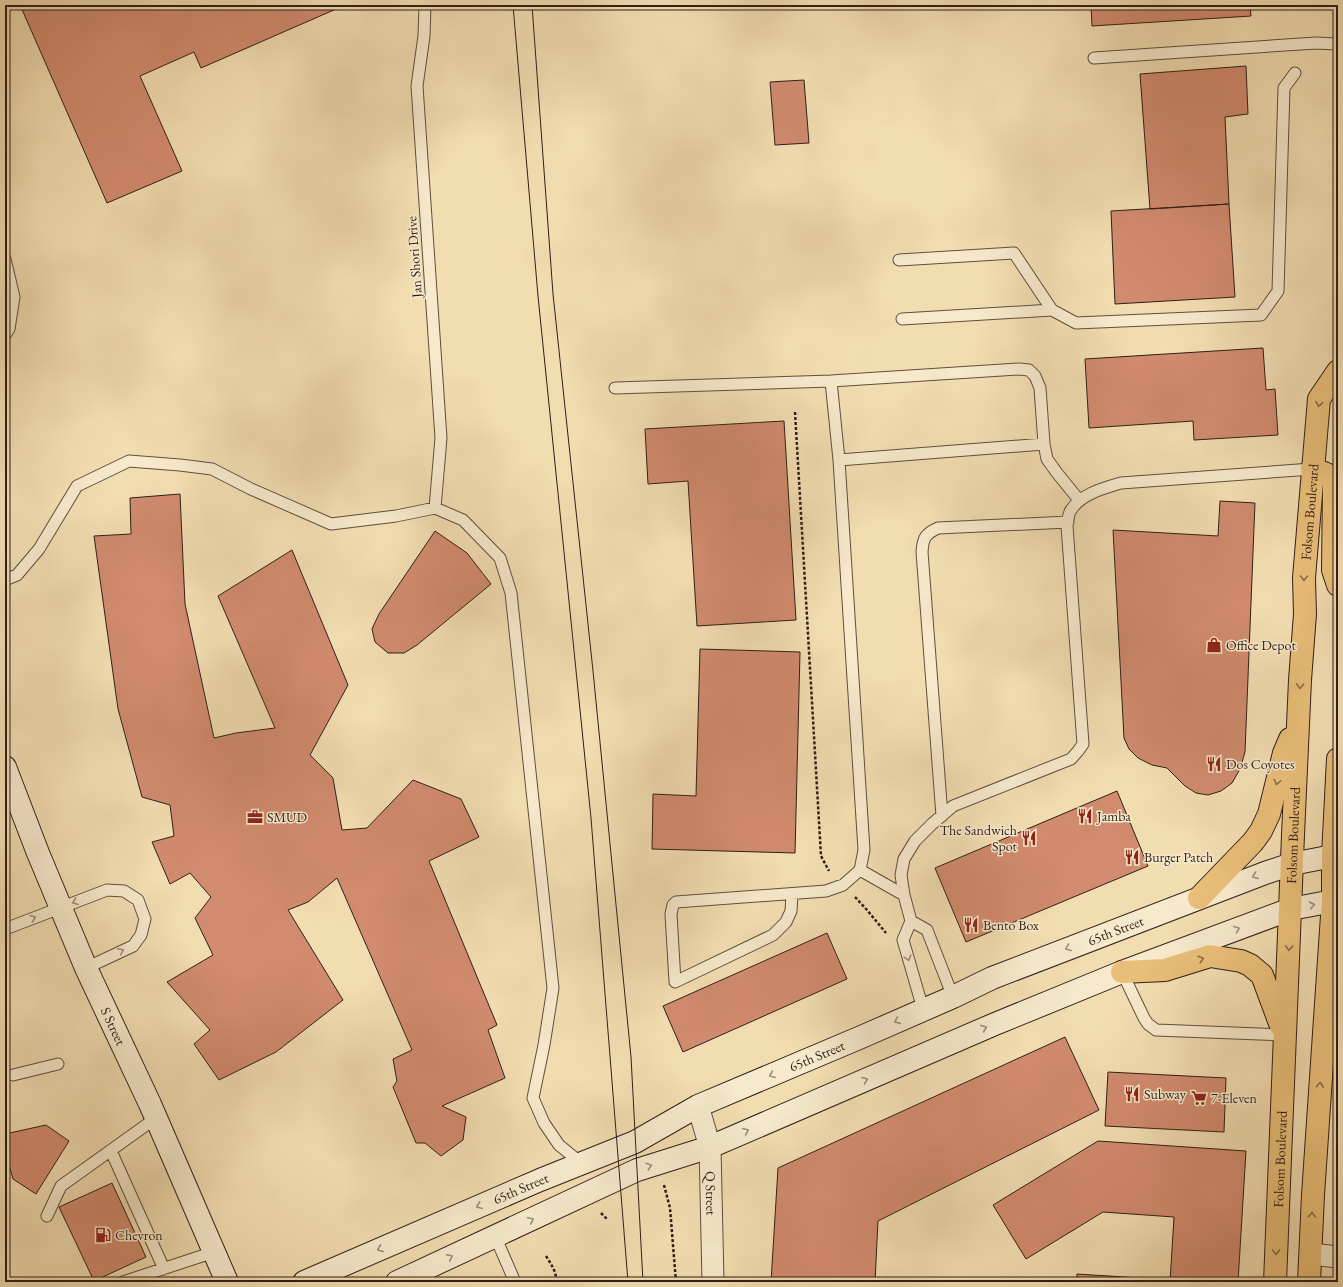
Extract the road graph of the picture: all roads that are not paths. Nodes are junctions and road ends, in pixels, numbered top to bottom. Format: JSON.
{"nodes":[{"id":1,"x":425,"y":5,"type":"edge"},
{"id":2,"x":1338,"y":44,"type":"edge"},
{"id":3,"x":1094,"y":58,"type":"dead end"},
{"id":4,"x":1295,"y":73,"type":"dead end"},
{"id":5,"x":5,"y":259,"type":"edge"},
{"id":6,"x":899,"y":260,"type":"dead end"},
{"id":7,"x":1052,"y":310,"type":"junction"},
{"id":8,"x":902,"y":319,"type":"dead end"},
{"id":9,"x":5,"y":335,"type":"edge"},
{"id":10,"x":1338,"y":371,"type":"edge"},
{"id":11,"x":831,"y":381,"type":"junction"},
{"id":12,"x":615,"y":388,"type":"dead end"},
{"id":13,"x":1044,"y":444,"type":"junction"},
{"id":14,"x":839,"y":460,"type":"junction"},
{"id":15,"x":1312,"y":470,"type":"junction"},
{"id":16,"x":1080,"y":500,"type":"junction"},
{"id":17,"x":435,"y":508,"type":"junction"},
{"id":18,"x":1068,"y":522,"type":"junction"},
{"id":19,"x":5,"y":580,"type":"edge"},
{"id":20,"x":1338,"y":585,"type":"edge"},
{"id":21,"x":1298,"y":719,"type":"junction"},
{"id":22,"x":1338,"y":759,"type":"edge"},
{"id":23,"x":5,"y":767,"type":"edge"},
{"id":24,"x":942,"y":816,"type":"junction"},
{"id":25,"x":1335,"y":855,"type":"edge"},
{"id":26,"x":1292,"y":864,"type":"junction"},
{"id":27,"x":860,"y":870,"type":"junction"},
{"id":28,"x":792,"y":894,"type":"junction"},
{"id":29,"x":904,"y":896,"type":"junction"},
{"id":30,"x":1199,"y":898,"type":"junction"},
{"id":31,"x":1336,"y":900,"type":"edge"},
{"id":32,"x":61,"y":907,"type":"junction"},
{"id":33,"x":1290,"y":909,"type":"junction"},
{"id":34,"x":911,"y":921,"type":"junction"},
{"id":35,"x":5,"y":929,"type":"edge"},
{"id":36,"x":86,"y":968,"type":"junction"},
{"id":37,"x":1122,"y":972,"type":"junction"},
{"id":38,"x":953,"y":997,"type":"junction"},
{"id":39,"x":923,"y":1009,"type":"junction"},
{"id":40,"x":1284,"y":1035,"type":"junction"},
{"id":41,"x":58,"y":1064,"type":"dead end"},
{"id":42,"x":13,"y":1075,"type":"dead end"},
{"id":43,"x":698,"y":1106,"type":"junction"},
{"id":44,"x":156,"y":1118,"type":"junction"},
{"id":45,"x":710,"y":1147,"type":"junction"},
{"id":46,"x":110,"y":1151,"type":"junction"},
{"id":47,"x":581,"y":1163,"type":"junction"},
{"id":48,"x":47,"y":1216,"type":"dead end"},
{"id":49,"x":495,"y":1236,"type":"junction"},
{"id":50,"x":214,"y":1252,"type":"junction"},
{"id":51,"x":1310,"y":1254,"type":"junction"},
{"id":52,"x":1338,"y":1257,"type":"edge"},
{"id":53,"x":164,"y":1268,"type":"junction"},
{"id":54,"x":123,"y":1282,"type":"edge"},
{"id":55,"x":227,"y":1282,"type":"edge"},
{"id":56,"x":304,"y":1282,"type":"edge"},
{"id":57,"x":397,"y":1282,"type":"edge"},
{"id":58,"x":515,"y":1282,"type":"edge"},
{"id":59,"x":713,"y":1282,"type":"edge"},
{"id":60,"x":1275,"y":1282,"type":"edge"},
{"id":61,"x":1309,"y":1282,"type":"edge"}],
"edges":[{"from":1,"to":17,"type":"lane","name":"Jan Shori Drive"},
{"from":2,"to":3,"type":"lane"},
{"from":4,"to":7,"type":"lane"},
{"from":5,"to":9,"type":"lane"},
{"from":6,"to":7,"type":"lane"},
{"from":7,"to":8,"type":"lane"},
{"from":10,"to":15,"type":"main road","name":"Folsom Boulevard","one_way":true},
{"from":11,"to":12,"type":"lane"},
{"from":11,"to":13,"type":"lane"},
{"from":11,"to":14,"type":"lane"},
{"from":13,"to":14,"type":"lane"},
{"from":13,"to":16,"type":"lane"},
{"from":14,"to":27,"type":"lane"},
{"from":15,"to":16,"type":"lane"},
{"from":15,"to":20,"type":"main road"},
{"from":15,"to":21,"type":"main road","name":"Folsom Boulevard","one_way":true},
{"from":16,"to":18,"type":"lane"},
{"from":17,"to":19,"type":"lane"},
{"from":17,"to":47,"type":"lane"},
{"from":18,"to":24,"type":"lane"},
{"from":18,"to":24,"type":"lane"},
{"from":21,"to":26,"type":"main road","name":"Folsom Boulevard"},
{"from":21,"to":30,"type":"main road","one_way":true},
{"from":22,"to":25,"type":"main road"},
{"from":23,"to":32,"type":"main road","name":"S Street"},
{"from":24,"to":29,"type":"lane"},
{"from":25,"to":26,"type":"main road","name":"65th Street"},
{"from":25,"to":31,"type":"main road"},
{"from":26,"to":30,"type":"main road","name":"65th Street","one_way":true},
{"from":26,"to":33,"type":"main road","name":"Folsom Boulevard"},
{"from":27,"to":28,"type":"lane"},
{"from":27,"to":29,"type":"lane"},
{"from":28,"to":28,"type":"lane"},
{"from":29,"to":34,"type":"lane"},
{"from":30,"to":38,"type":"main road","name":"65th Street","one_way":true},
{"from":33,"to":31,"type":"main road","one_way":true},
{"from":51,"to":31,"type":"main road","one_way":true},
{"from":35,"to":32,"type":"lane","one_way":true},
{"from":32,"to":36,"type":"main road","name":"S Street"},
{"from":36,"to":32,"type":"lane","one_way":true},
{"from":37,"to":33,"type":"main road","one_way":true},
{"from":33,"to":40,"type":"main road","name":"Folsom Boulevard","one_way":true},
{"from":34,"to":38,"type":"lane"},
{"from":34,"to":39,"type":"lane","one_way":true},
{"from":36,"to":44,"type":"main road","name":"S Street"},
{"from":37,"to":40,"type":"lane"},
{"from":37,"to":40,"type":"main road","one_way":true},
{"from":45,"to":37,"type":"main road","one_way":true},
{"from":38,"to":39,"type":"main road","name":"65th Street"},
{"from":39,"to":43,"type":"main road","name":"65th Street","one_way":true},
{"from":40,"to":60,"type":"main road","name":"Folsom Boulevard","one_way":true},
{"from":41,"to":42,"type":"lane"},
{"from":43,"to":45,"type":"street","name":"Q Street"},
{"from":43,"to":47,"type":"main road","name":"65th Street"},
{"from":44,"to":46,"type":"lane"},
{"from":44,"to":50,"type":"main road","name":"S Street"},
{"from":49,"to":45,"type":"main road","one_way":true},
{"from":45,"to":59,"type":"street","name":"Q Street"},
{"from":46,"to":48,"type":"lane"},
{"from":46,"to":53,"type":"lane"},
{"from":47,"to":56,"type":"main road","name":"65th Street","one_way":true},
{"from":57,"to":49,"type":"main road","one_way":true},
{"from":49,"to":58,"type":"lane"},
{"from":50,"to":53,"type":"lane"},
{"from":50,"to":55,"type":"main road","name":"S Street"},
{"from":51,"to":52,"type":"street"},
{"from":51,"to":61,"type":"main road"},
{"from":53,"to":54,"type":"lane"}]}
